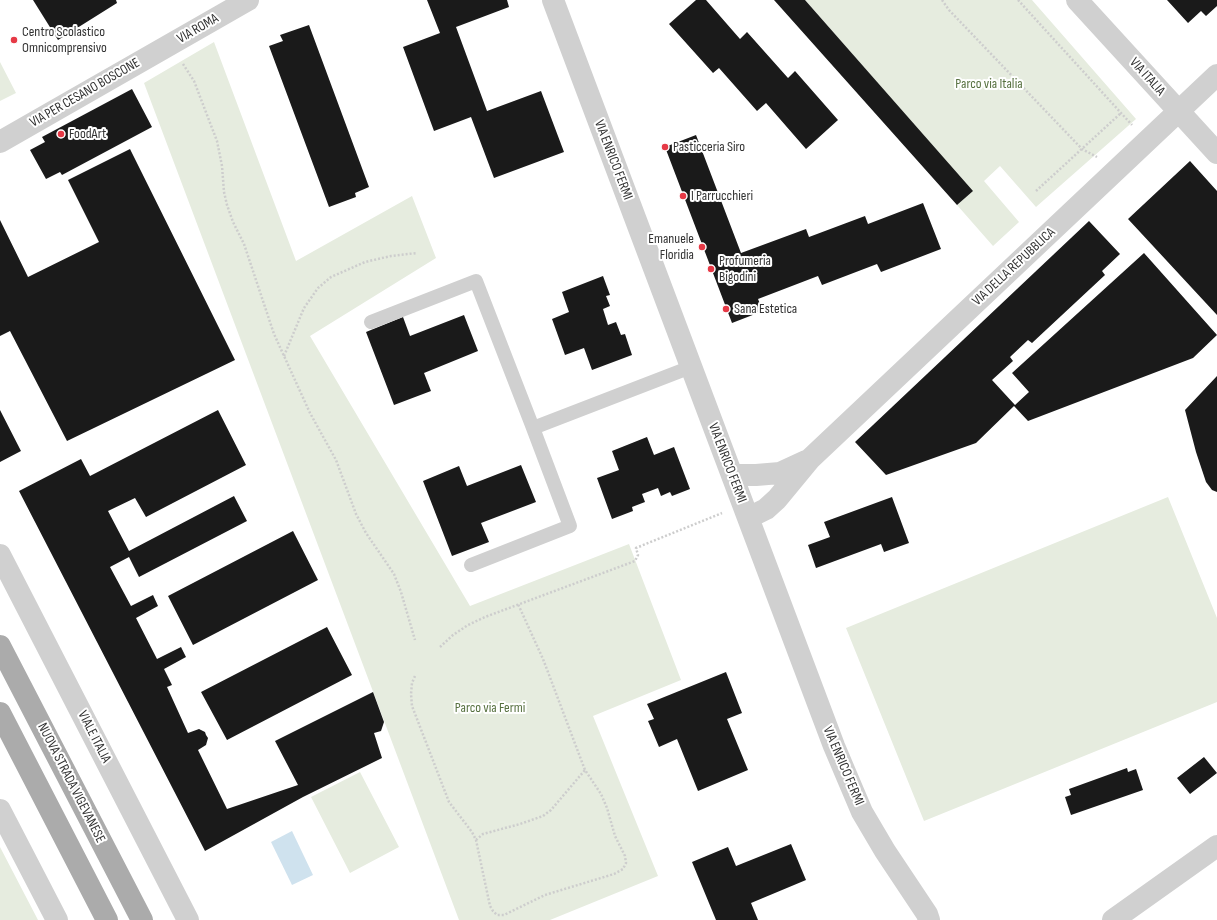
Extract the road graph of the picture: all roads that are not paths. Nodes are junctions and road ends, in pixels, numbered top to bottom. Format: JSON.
{"nodes":[{"id":1,"x":553,"y":0,"type":"edge"},
{"id":2,"x":1077,"y":0,"type":"edge"},
{"id":3,"x":242,"y":1,"type":"edge"},
{"id":4,"x":170,"y":45,"type":"joint"},
{"id":5,"x":1217,"y":75,"type":"edge"},
{"id":6,"x":1179,"y":112,"type":"junction"},
{"id":7,"x":0,"y":142,"type":"edge"},
{"id":8,"x":1217,"y":153,"type":"edge"},
{"id":9,"x":371,"y":322,"type":"dead end"},
{"id":10,"x":691,"y":367,"type":"junction"},
{"id":11,"x":533,"y":428,"type":"junction"},
{"id":12,"x":810,"y":459,"type":"junction"},
{"id":13,"x":732,"y":475,"type":"junction"},
{"id":14,"x":745,"y":511,"type":"junction"},
{"id":15,"x":0,"y":555,"type":"edge"},
{"id":16,"x":471,"y":565,"type":"dead end"},
{"id":17,"x":0,"y":646,"type":"edge"},
{"id":18,"x":0,"y":713,"type":"edge"},
{"id":19,"x":0,"y":810,"type":"edge"},
{"id":20,"x":1217,"y":846,"type":"edge"},
{"id":21,"x":930,"y":918,"type":"edge"},
{"id":22,"x":57,"y":920,"type":"edge"},
{"id":23,"x":107,"y":920,"type":"edge"},
{"id":24,"x":142,"y":920,"type":"edge"},
{"id":25,"x":188,"y":920,"type":"edge"},
{"id":26,"x":1113,"y":920,"type":"edge"}],
"edges":[{"from":1,"to":10,"type":"street","name":"VIA ENRICO FERMI"},
{"from":2,"to":6,"type":"street","name":"VIA ITALIA"},
{"from":3,"to":4,"type":"street","name":"VIA ROMA"},
{"from":4,"to":7,"type":"street","name":"VIA PER CESANO BOSCONE"},
{"from":5,"to":6,"type":"street","name":"VIA DELLA REPUBBLICA"},
{"from":6,"to":8,"type":"street","name":"VIA ITALIA"},
{"from":6,"to":12,"type":"street","name":"VIA DELLA REPUBBLICA"},
{"from":9,"to":11,"type":"lane"},
{"from":10,"to":11,"type":"lane"},
{"from":10,"to":13,"type":"street","name":"VIA ENRICO FERMI"},
{"from":11,"to":16,"type":"lane"},
{"from":12,"to":13,"type":"street","name":"VIA DELLA REPUBBLICA"},
{"from":12,"to":14,"type":"street","name":"VIA DELLA REPUBBLICA"},
{"from":13,"to":14,"type":"street","name":"VIA ENRICO FERMI"},
{"from":14,"to":21,"type":"street","name":"VIA ENRICO FERMI"},
{"from":15,"to":25,"type":"street","name":"VIALE ITALIA"},
{"from":17,"to":24,"type":"main road","name":"NUOVA STRADA VIGEVANESE"},
{"from":18,"to":23,"type":"main road"},
{"from":19,"to":22,"type":"street"},
{"from":20,"to":26,"type":"street"}]}
